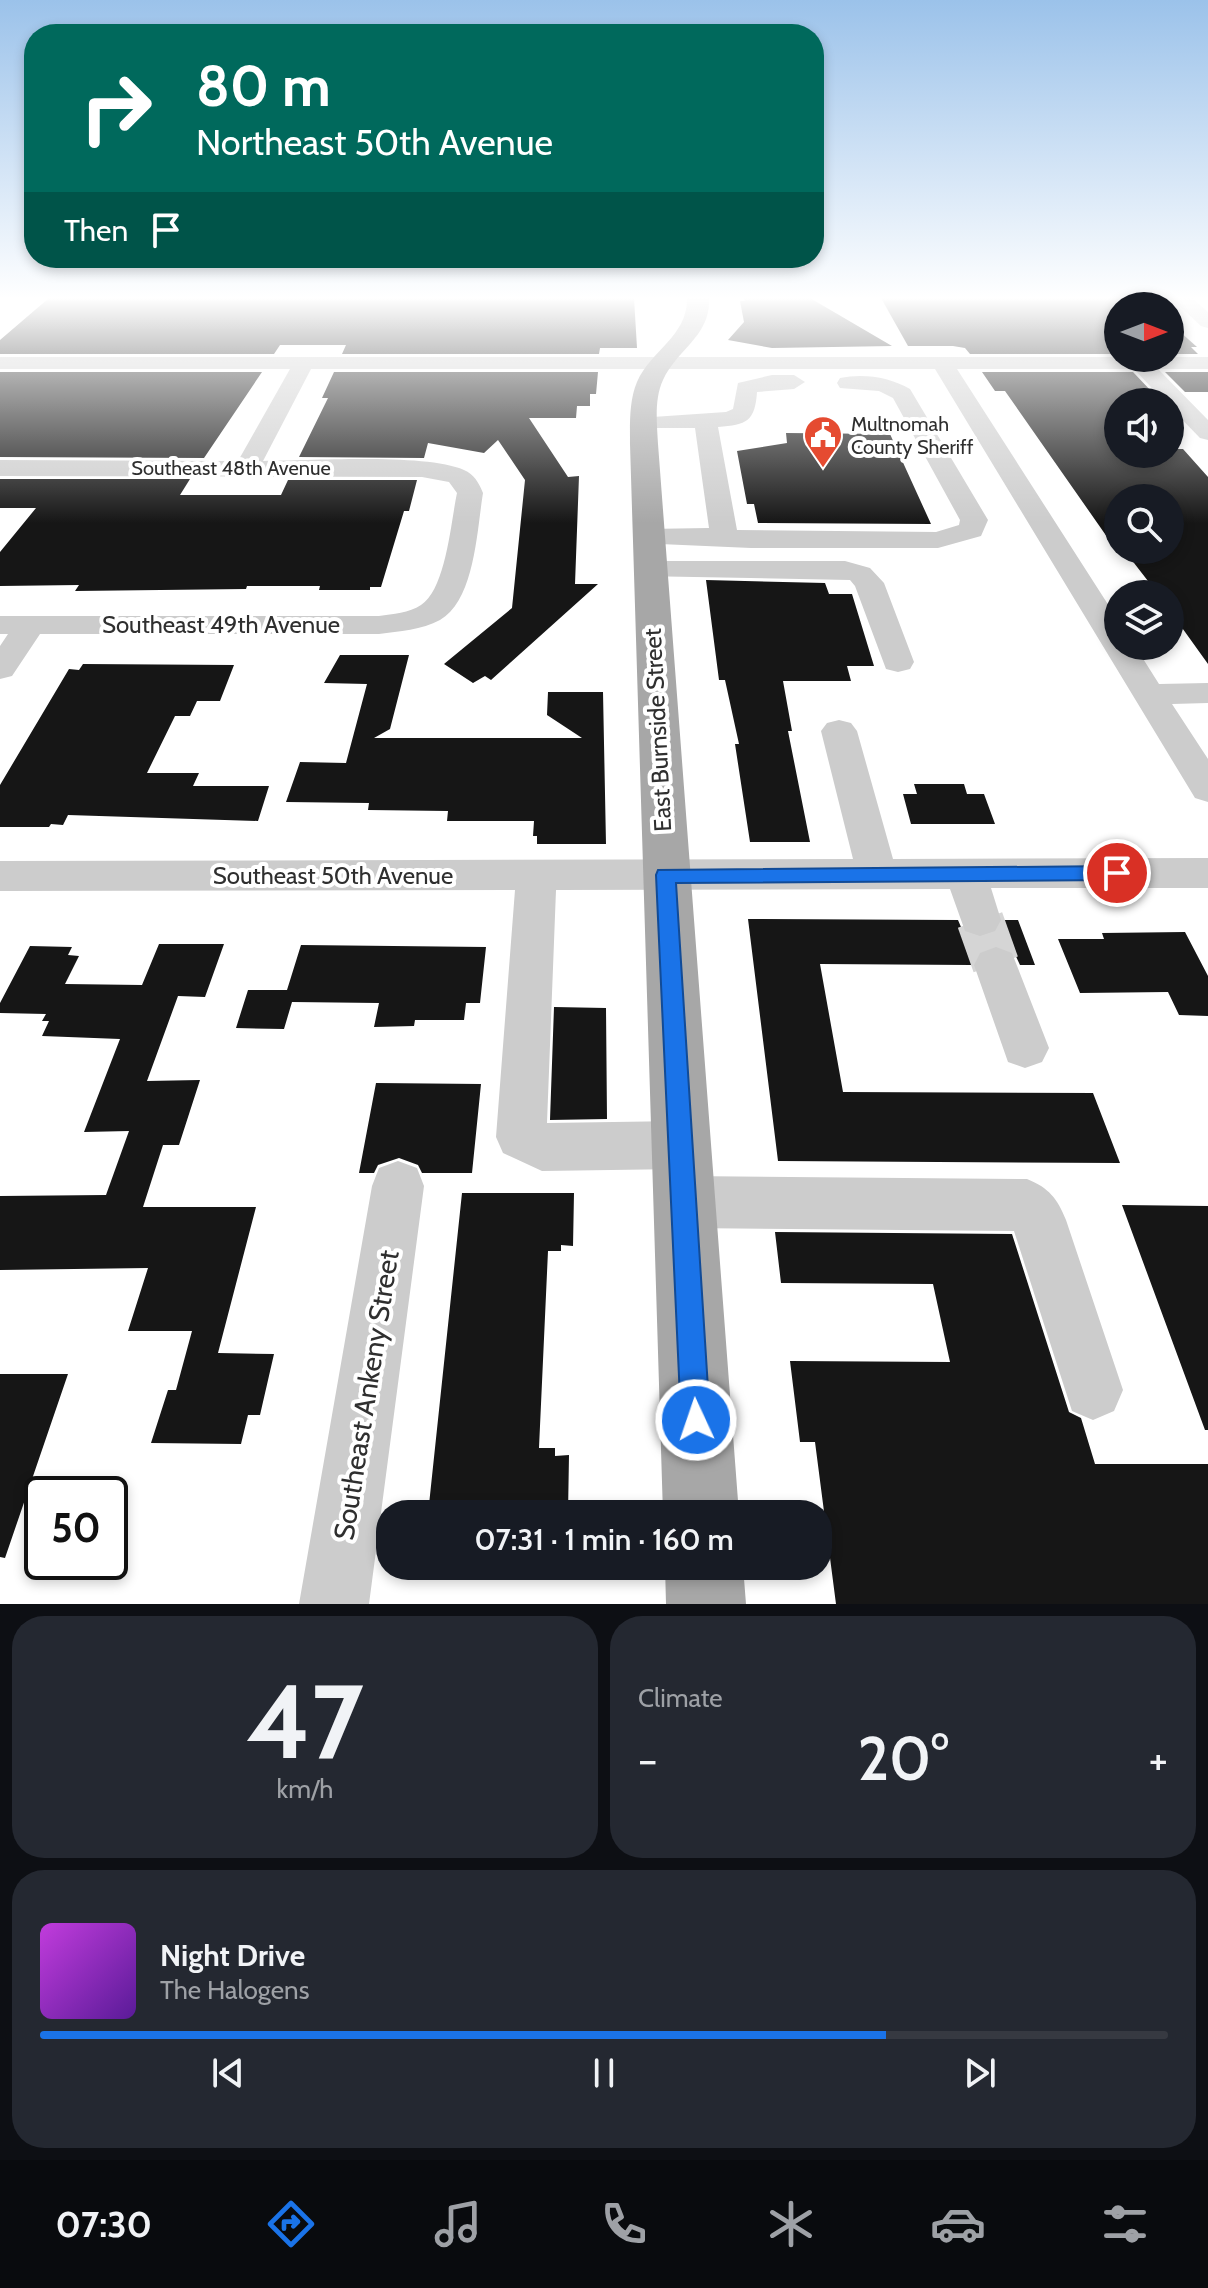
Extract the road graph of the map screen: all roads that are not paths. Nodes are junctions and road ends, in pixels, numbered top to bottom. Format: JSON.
{"nodes":[{"id":1,"x":299,"y":373,"type":"edge"},
{"id":2,"x":657,"y":373,"type":"edge"},
{"id":3,"x":948,"y":373,"type":"edge"},
{"id":4,"x":1150,"y":373,"type":"edge"},
{"id":5,"x":704,"y":421,"type":"junction"},
{"id":6,"x":646,"y":423,"type":"junction"},
{"id":7,"x":1208,"y":433,"type":"edge"},
{"id":8,"x":0,"y":468,"type":"edge"},
{"id":9,"x":247,"y":468,"type":"junction"},
{"id":10,"x":724,"y":538,"type":"junction"},
{"id":11,"x":648,"y":554,"type":"junction"},
{"id":12,"x":438,"y":607,"type":"joint"},
{"id":13,"x":1104,"y":623,"type":"edge"},
{"id":14,"x":16,"y":625,"type":"edge"},
{"id":15,"x":1127,"y":660,"type":"edge"},
{"id":16,"x":898,"y":662,"type":"dead end"},
{"id":17,"x":0,"y":669,"type":"edge"},
{"id":18,"x":1208,"y":693,"type":"edge"},
{"id":19,"x":1148,"y":694,"type":"junction"},
{"id":20,"x":839,"y":731,"type":"dead end"},
{"id":21,"x":1208,"y":789,"type":"edge"},
{"id":22,"x":1208,"y":873,"type":"edge"},
{"id":23,"x":877,"y":874,"type":"junction"},
{"id":24,"x":966,"y":874,"type":"junction"},
{"id":25,"x":665,"y":875,"type":"junction"},
{"id":26,"x":0,"y":876,"type":"edge"},
{"id":27,"x":536,"y":877,"type":"junction"},
{"id":28,"x":980,"y":920,"type":"tunnel mouth"},
{"id":29,"x":996,"y":965,"type":"tunnel mouth"},
{"id":30,"x":1025,"y":1048,"type":"dead end"},
{"id":31,"x":680,"y":1145,"type":"junction"},
{"id":32,"x":398,"y":1186,"type":"dead end"},
{"id":33,"x":684,"y":1202,"type":"junction"},
{"id":34,"x":1093,"y":1390,"type":"dead end"},
{"id":35,"x":700,"y":1500,"type":"edge"},
{"id":36,"x":705,"y":1580,"type":"edge"},
{"id":37,"x":334,"y":1604,"type":"edge"},
{"id":38,"x":706,"y":1604,"type":"edge"}],
"edges":[{"from":1,"to":9,"type":"street"},
{"from":2,"to":6,"type":"main road","name":"East Burnside Street"},
{"from":3,"to":13,"type":"street"},
{"from":4,"to":7,"type":"street"},
{"from":5,"to":6,"type":"street"},
{"from":5,"to":10,"type":"street"},
{"from":5,"to":10,"type":"street"},
{"from":6,"to":11,"type":"main road","name":"East Burnside Street"},
{"from":8,"to":9,"type":"street","name":"Southeast 48th Avenue"},
{"from":9,"to":12,"type":"street","name":"Southeast 48th Avenue"},
{"from":10,"to":11,"type":"street"},
{"from":11,"to":16,"type":"street"},
{"from":11,"to":25,"type":"main road","name":"East Burnside Street"},
{"from":12,"to":14,"type":"street","name":"Southeast 49th Avenue"},
{"from":14,"to":17,"type":"street"},
{"from":15,"to":19,"type":"street"},
{"from":18,"to":19,"type":"street"},
{"from":19,"to":21,"type":"street"},
{"from":20,"to":23,"type":"street"},
{"from":22,"to":24,"type":"street","name":"Southeast 50th Avenue"},
{"from":23,"to":24,"type":"street","name":"Southeast 50th Avenue"},
{"from":23,"to":25,"type":"street","name":"Southeast 50th Avenue"},
{"from":24,"to":28,"type":"street"},
{"from":25,"to":27,"type":"street","name":"Southeast 50th Avenue"},
{"from":25,"to":31,"type":"main road","name":"East Burnside Street"},
{"from":26,"to":27,"type":"street","name":"Southeast 50th Avenue"},
{"from":27,"to":31,"type":"street"},
{"from":29,"to":30,"type":"street"},
{"from":31,"to":33,"type":"main road","name":"East Burnside Street"},
{"from":32,"to":37,"type":"street","name":"Southeast Ankeny Street"},
{"from":33,"to":34,"type":"street"},
{"from":33,"to":35,"type":"main road","name":"East Burnside Street"},
{"from":36,"to":38,"type":"main road"}]}
